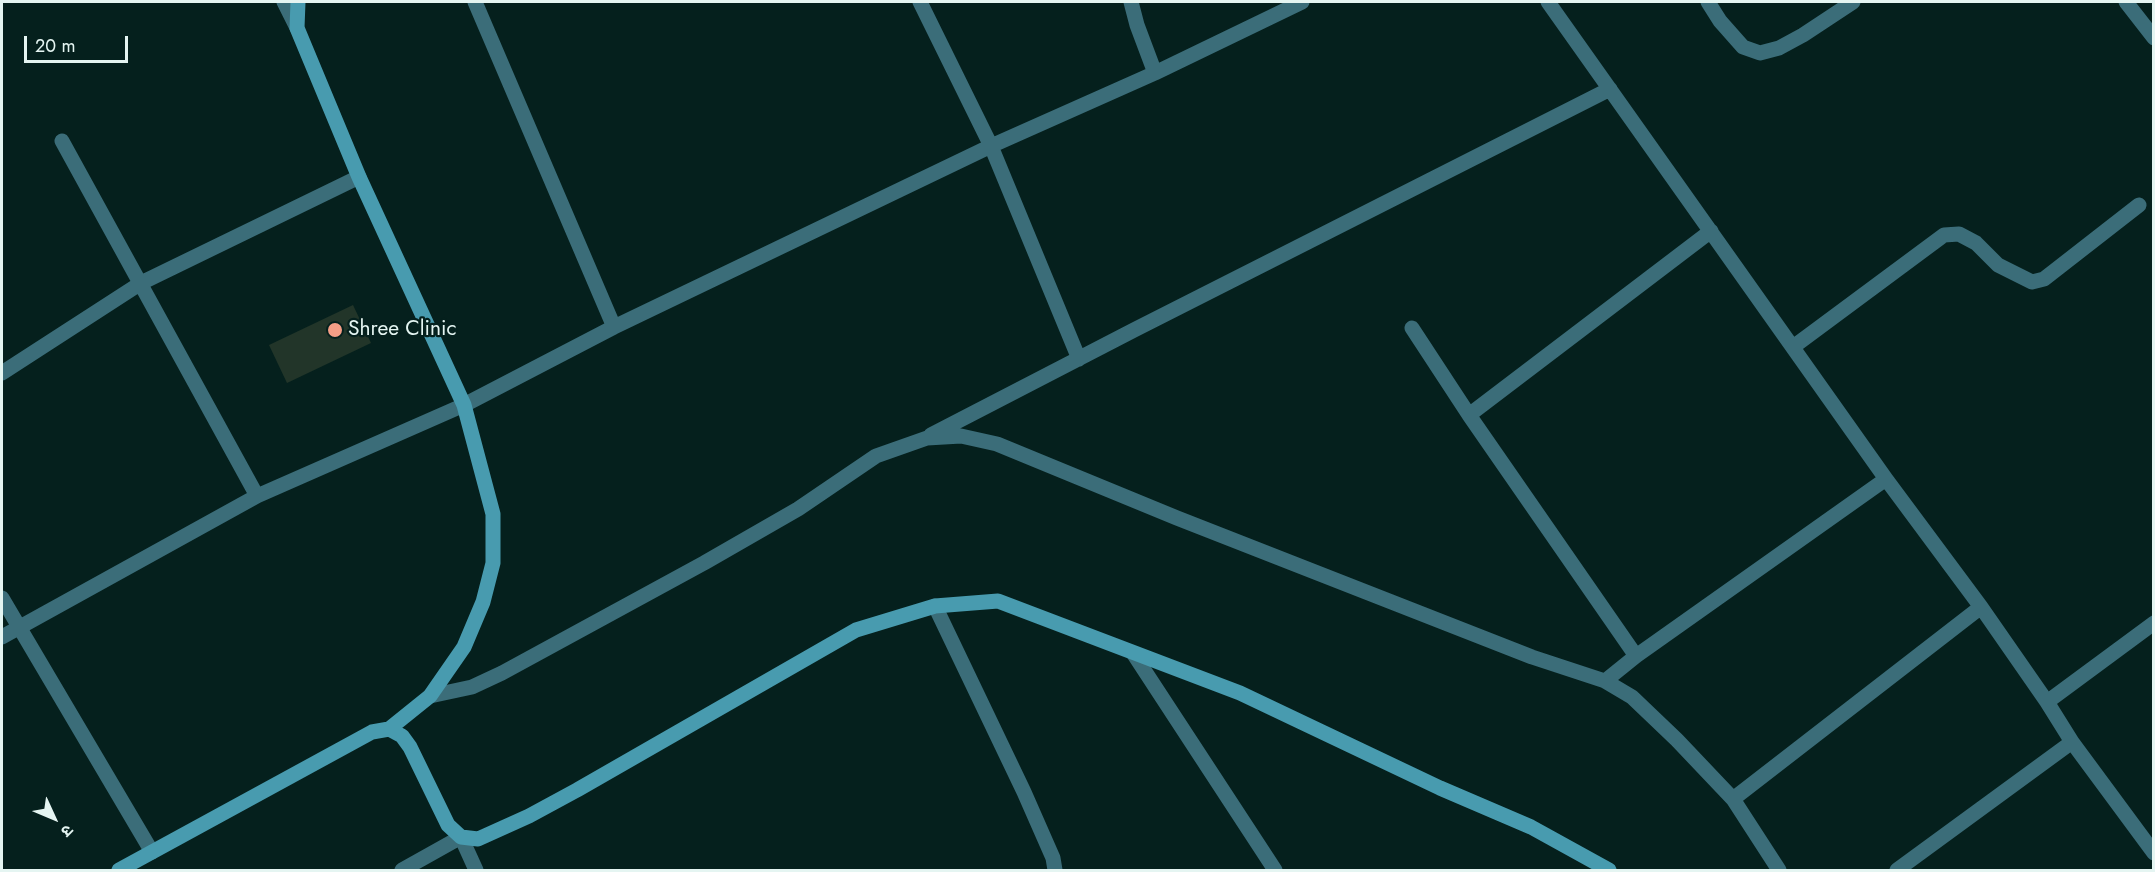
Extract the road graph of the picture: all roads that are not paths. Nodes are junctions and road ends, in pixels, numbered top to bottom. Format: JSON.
{"nodes":[{"id":1,"x":284,"y":2,"type":"edge"},
{"id":2,"x":297,"y":2,"type":"edge"},
{"id":3,"x":475,"y":2,"type":"edge"},
{"id":4,"x":920,"y":2,"type":"edge"},
{"id":5,"x":1131,"y":2,"type":"edge"},
{"id":6,"x":1302,"y":2,"type":"edge"},
{"id":7,"x":1548,"y":2,"type":"edge"},
{"id":8,"x":1708,"y":2,"type":"edge"},
{"id":9,"x":1853,"y":2,"type":"edge"},
{"id":10,"x":2126,"y":2,"type":"edge"},
{"id":11,"x":2148,"y":20,"type":"edge"},
{"id":12,"x":297,"y":28,"type":"junction"},
{"id":13,"x":2154,"y":38,"type":"edge"},
{"id":14,"x":1155,"y":73,"type":"junction"},
{"id":15,"x":1610,"y":89,"type":"junction"},
{"id":16,"x":62,"y":141,"type":"dead end"},
{"id":17,"x":991,"y":146,"type":"junction"},
{"id":18,"x":359,"y":177,"type":"junction"},
{"id":19,"x":2139,"y":205,"type":"dead end"},
{"id":20,"x":1711,"y":231,"type":"junction"},
{"id":21,"x":141,"y":283,"type":"junction"},
{"id":22,"x":614,"y":327,"type":"junction"},
{"id":23,"x":1412,"y":328,"type":"dead end"},
{"id":24,"x":1793,"y":347,"type":"junction"},
{"id":25,"x":1079,"y":359,"type":"junction"},
{"id":26,"x":2,"y":373,"type":"edge"},
{"id":27,"x":464,"y":405,"type":"junction"},
{"id":28,"x":1469,"y":415,"type":"junction"},
{"id":29,"x":927,"y":438,"type":"junction"},
{"id":30,"x":1886,"y":479,"type":"junction"},
{"id":31,"x":257,"y":496,"type":"junction"},
{"id":32,"x":2,"y":598,"type":"edge"},
{"id":33,"x":935,"y":606,"type":"junction"},
{"id":34,"x":1981,"y":607,"type":"junction"},
{"id":35,"x":2154,"y":623,"type":"edge"},
{"id":36,"x":19,"y":627,"type":"junction"},
{"id":37,"x":2,"y":637,"type":"edge"},
{"id":38,"x":1133,"y":652,"type":"junction"},
{"id":39,"x":1636,"y":656,"type":"junction"},
{"id":40,"x":1605,"y":681,"type":"junction"},
{"id":41,"x":430,"y":696,"type":"junction"},
{"id":42,"x":2047,"y":702,"type":"junction"},
{"id":43,"x":389,"y":729,"type":"junction"},
{"id":44,"x":2072,"y":742,"type":"junction"},
{"id":45,"x":1733,"y":799,"type":"junction"},
{"id":46,"x":461,"y":837,"type":"junction"},
{"id":47,"x":152,"y":852,"type":"junction"},
{"id":48,"x":2154,"y":853,"type":"edge"},
{"id":49,"x":118,"y":870,"type":"edge"},
{"id":50,"x":402,"y":870,"type":"edge"},
{"id":51,"x":476,"y":870,"type":"edge"},
{"id":52,"x":1055,"y":870,"type":"edge"},
{"id":53,"x":1275,"y":870,"type":"edge"},
{"id":54,"x":1609,"y":870,"type":"edge"},
{"id":55,"x":1779,"y":870,"type":"edge"},
{"id":56,"x":1897,"y":870,"type":"edge"}],
"edges":[{"from":1,"to":12,"type":"street"},
{"from":2,"to":12,"type":"main road"},
{"from":3,"to":22,"type":"street"},
{"from":4,"to":17,"type":"street"},
{"from":5,"to":14,"type":"street"},
{"from":6,"to":14,"type":"street"},
{"from":7,"to":15,"type":"street"},
{"from":8,"to":9,"type":"street"},
{"from":10,"to":11,"type":"street"},
{"from":11,"to":13,"type":"street"},
{"from":12,"to":18,"type":"main road"},
{"from":14,"to":17,"type":"street"},
{"from":15,"to":20,"type":"street"},
{"from":15,"to":25,"type":"street"},
{"from":16,"to":21,"type":"street"},
{"from":17,"to":22,"type":"street"},
{"from":17,"to":25,"type":"street"},
{"from":18,"to":21,"type":"street"},
{"from":18,"to":27,"type":"main road"},
{"from":19,"to":24,"type":"street"},
{"from":20,"to":24,"type":"street"},
{"from":20,"to":28,"type":"street"},
{"from":21,"to":26,"type":"street"},
{"from":21,"to":31,"type":"street"},
{"from":22,"to":27,"type":"street"},
{"from":23,"to":28,"type":"street"},
{"from":24,"to":30,"type":"street"},
{"from":25,"to":29,"type":"street"},
{"from":27,"to":31,"type":"street"},
{"from":27,"to":41,"type":"main road"},
{"from":28,"to":39,"type":"street"},
{"from":29,"to":40,"type":"street"},
{"from":29,"to":41,"type":"street"},
{"from":30,"to":34,"type":"street"},
{"from":30,"to":39,"type":"street"},
{"from":31,"to":36,"type":"street"},
{"from":32,"to":36,"type":"street"},
{"from":33,"to":38,"type":"main road"},
{"from":33,"to":46,"type":"main road"},
{"from":33,"to":52,"type":"street"},
{"from":34,"to":42,"type":"street"},
{"from":34,"to":45,"type":"street"},
{"from":35,"to":42,"type":"street"},
{"from":36,"to":37,"type":"street"},
{"from":36,"to":47,"type":"street"},
{"from":38,"to":53,"type":"street"},
{"from":38,"to":54,"type":"main road"},
{"from":39,"to":40,"type":"street"},
{"from":40,"to":45,"type":"street"},
{"from":41,"to":43,"type":"main road"},
{"from":42,"to":44,"type":"street"},
{"from":43,"to":46,"type":"main road"},
{"from":43,"to":47,"type":"main road"},
{"from":44,"to":48,"type":"street"},
{"from":44,"to":56,"type":"street"},
{"from":45,"to":55,"type":"street"},
{"from":46,"to":50,"type":"street"},
{"from":46,"to":51,"type":"street"},
{"from":47,"to":49,"type":"main road"}]}
